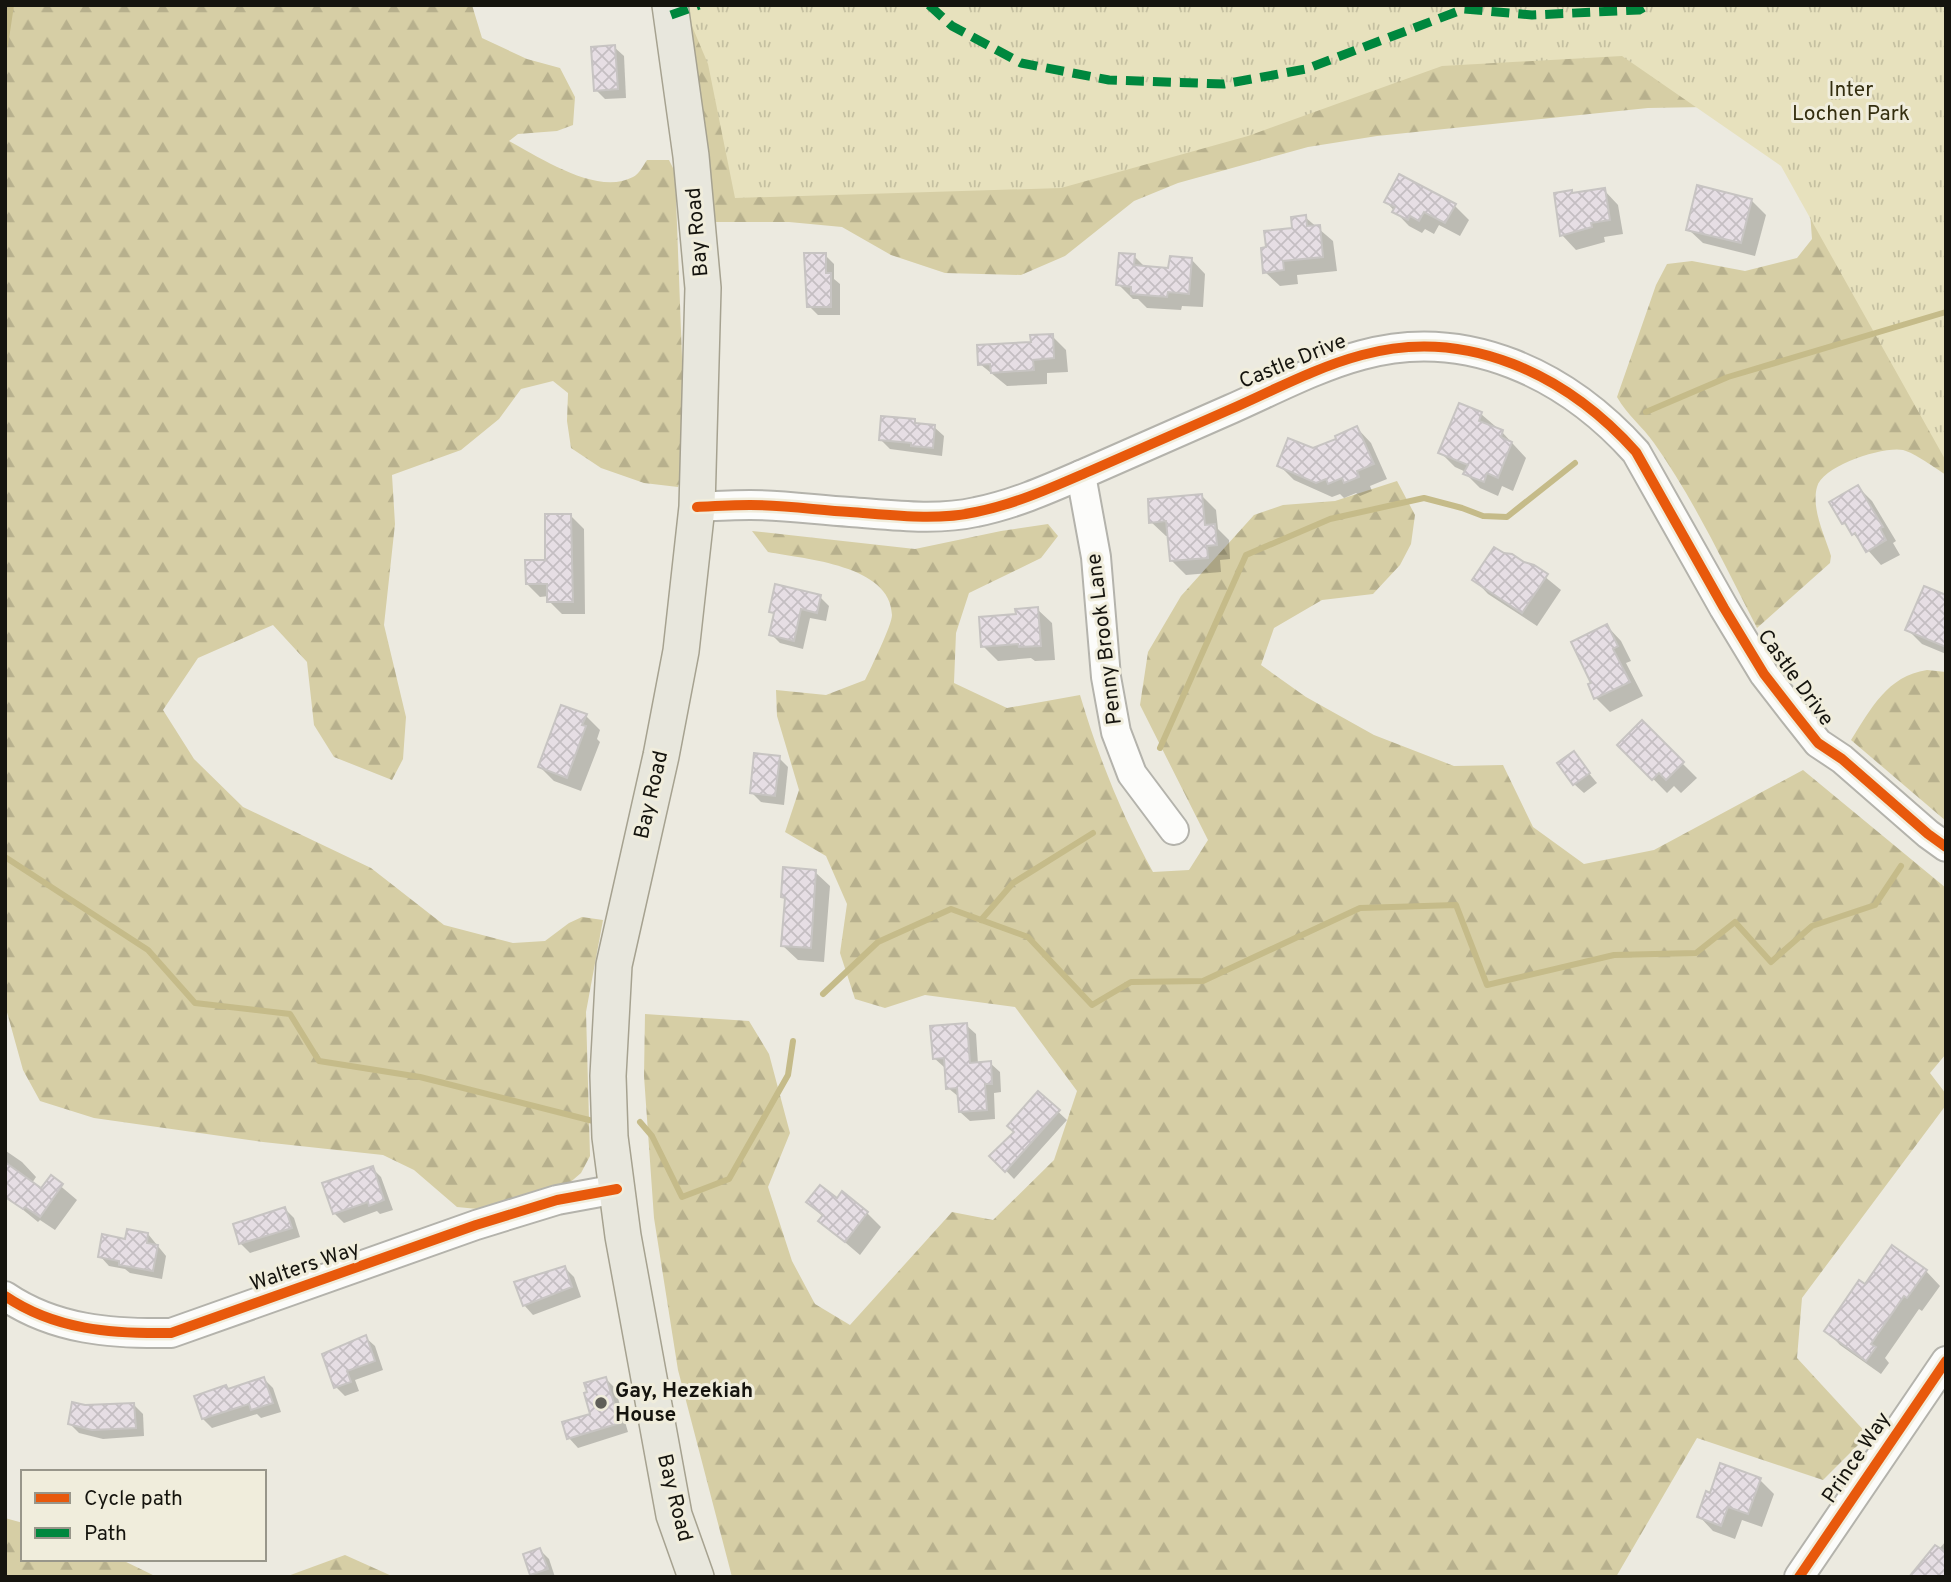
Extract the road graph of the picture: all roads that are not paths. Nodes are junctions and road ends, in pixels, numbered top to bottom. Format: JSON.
{"nodes":[{"id":1,"x":670,"y":5,"type":"edge"},
{"id":2,"x":1081,"y":475,"type":"junction"},
{"id":3,"x":697,"y":507,"type":"junction"},
{"id":4,"x":1174,"y":830,"type":"dead end"},
{"id":5,"x":1946,"y":847,"type":"edge"},
{"id":6,"x":617,"y":1189,"type":"junction"},
{"id":7,"x":5,"y":1296,"type":"edge"},
{"id":8,"x":1946,"y":1361,"type":"edge"},
{"id":9,"x":696,"y":1577,"type":"edge"},
{"id":10,"x":1799,"y":1577,"type":"edge"}],
"edges":[{"from":1,"to":3,"type":"main road","name":"Bay Road"},
{"from":2,"to":3,"type":"street","name":"Castle Drive"},
{"from":2,"to":4,"type":"street","name":"Penny Brook Lane"},
{"from":2,"to":5,"type":"street","name":"Castle Drive"},
{"from":3,"to":6,"type":"main road","name":"Bay Road"},
{"from":6,"to":7,"type":"street","name":"Walters Way"},
{"from":6,"to":9,"type":"main road","name":"Bay Road"},
{"from":8,"to":10,"type":"street","name":"Prince Way"}]}
